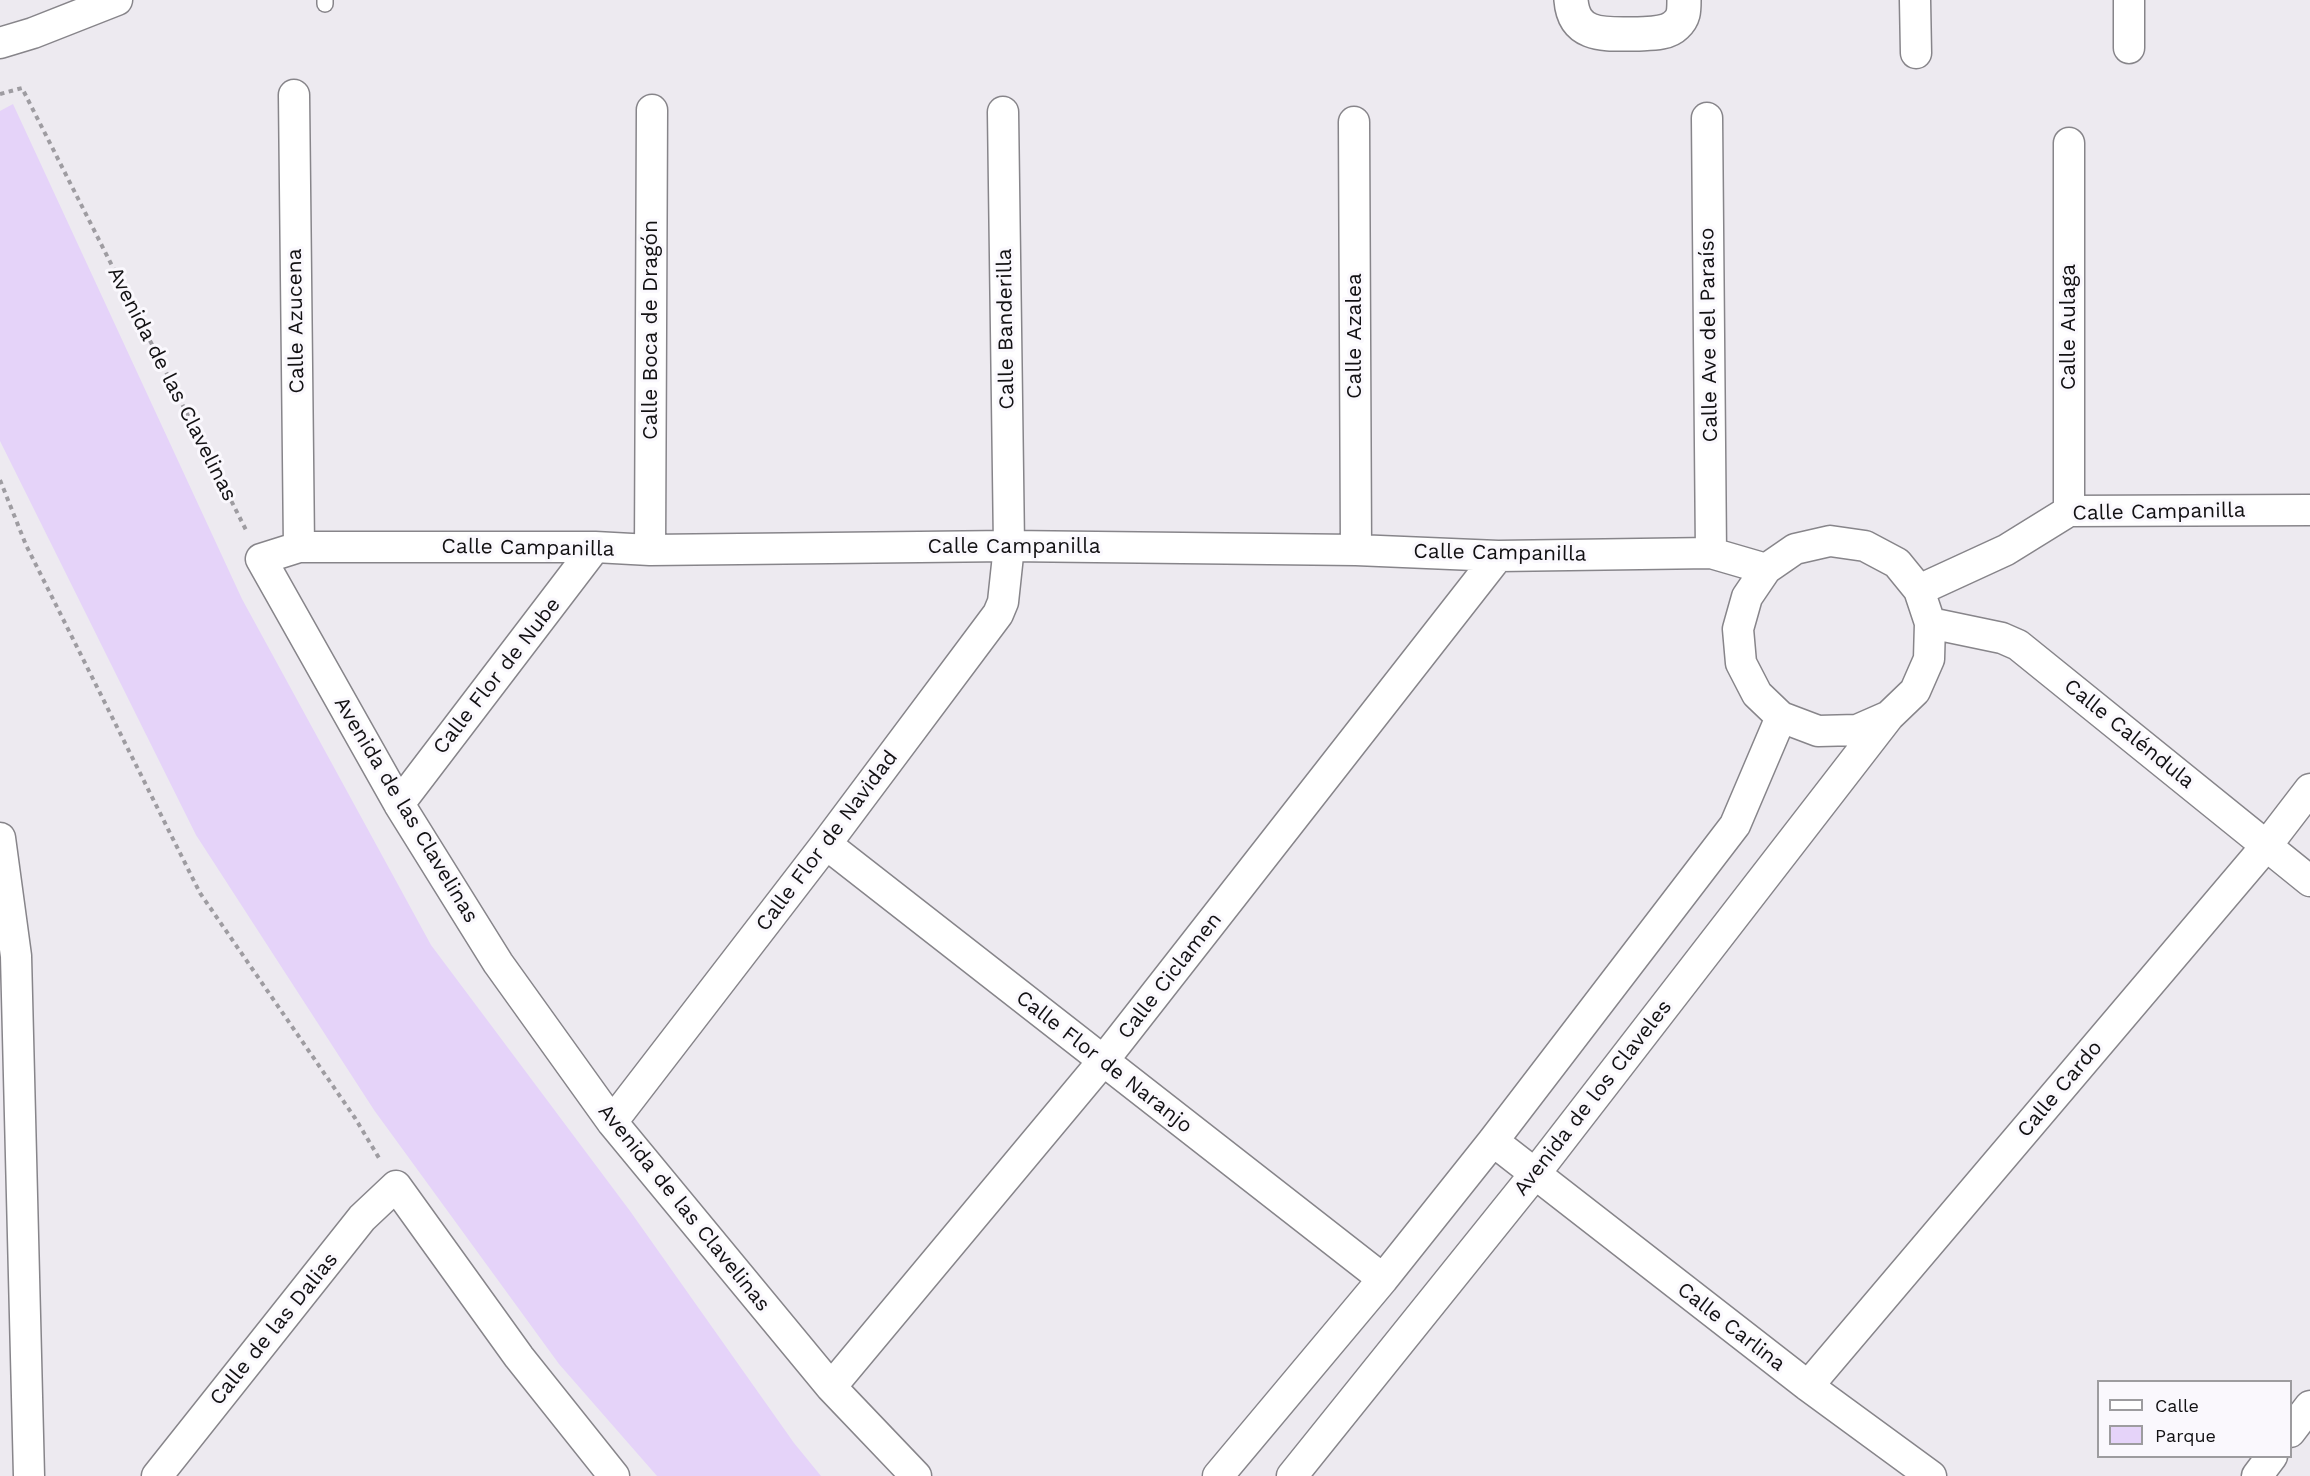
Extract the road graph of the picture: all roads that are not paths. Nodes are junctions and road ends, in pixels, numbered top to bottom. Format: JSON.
{"nodes":[{"id":1,"x":117,"y":0,"type":"edge"},
{"id":2,"x":1571,"y":0,"type":"edge"},
{"id":3,"x":1684,"y":0,"type":"edge"},
{"id":4,"x":1915,"y":0,"type":"edge"},
{"id":5,"x":2129,"y":0,"type":"edge"},
{"id":6,"x":0,"y":43,"type":"edge"},
{"id":7,"x":2128,"y":48,"type":"dead end"},
{"id":8,"x":1916,"y":53,"type":"dead end"},
{"id":9,"x":294,"y":95,"type":"dead end"},
{"id":10,"x":652,"y":110,"type":"dead end"},
{"id":11,"x":1003,"y":112,"type":"dead end"},
{"id":12,"x":1707,"y":118,"type":"dead end"},
{"id":13,"x":1354,"y":123,"type":"dead end"},
{"id":14,"x":2069,"y":143,"type":"dead end"},
{"id":15,"x":2310,"y":510,"type":"edge"},
{"id":16,"x":2069,"y":511,"type":"junction"},
{"id":17,"x":1010,"y":546,"type":"junction"},
{"id":18,"x":299,"y":547,"type":"junction"},
{"id":19,"x":596,"y":547,"type":"junction"},
{"id":20,"x":650,"y":550,"type":"junction"},
{"id":21,"x":1356,"y":550,"type":"junction"},
{"id":22,"x":1711,"y":553,"type":"junction"},
{"id":23,"x":1498,"y":556,"type":"junction"},
{"id":24,"x":261,"y":559,"type":"joint"},
{"id":25,"x":1766,"y":569,"type":"junction"},
{"id":26,"x":1919,"y":590,"type":"junction"},
{"id":27,"x":1930,"y":623,"type":"junction"},
{"id":28,"x":1889,"y":716,"type":"junction"},
{"id":29,"x":1781,"y":717,"type":"junction"},
{"id":30,"x":2310,"y":789,"type":"edge"},
{"id":31,"x":399,"y":804,"type":"junction"},
{"id":32,"x":0,"y":838,"type":"edge"},
{"id":33,"x":826,"y":844,"type":"junction"},
{"id":34,"x":2267,"y":845,"type":"junction"},
{"id":35,"x":2310,"y":881,"type":"edge"},
{"id":36,"x":1103,"y":1061,"type":"junction"},
{"id":37,"x":612,"y":1122,"type":"junction"},
{"id":38,"x":1493,"y":1141,"type":"junction"},
{"id":39,"x":1534,"y":1175,"type":"junction"},
{"id":40,"x":1383,"y":1279,"type":"junction"},
{"id":41,"x":1808,"y":1386,"type":"junction"},
{"id":42,"x":831,"y":1387,"type":"junction"},
{"id":43,"x":2310,"y":1406,"type":"edge"},
{"id":44,"x":2292,"y":1429,"type":"edge"},
{"id":45,"x":2270,"y":1458,"type":"edge"},
{"id":46,"x":1307,"y":1471,"type":"edge"},
{"id":47,"x":29,"y":1476,"type":"edge"},
{"id":48,"x":157,"y":1476,"type":"edge"},
{"id":49,"x":614,"y":1476,"type":"edge"},
{"id":50,"x":916,"y":1476,"type":"edge"},
{"id":51,"x":1218,"y":1476,"type":"edge"},
{"id":52,"x":1931,"y":1476,"type":"edge"},
{"id":53,"x":2257,"y":1476,"type":"edge"}],
"edges":[{"from":1,"to":6,"type":"street"},
{"from":2,"to":3,"type":"street"},
{"from":4,"to":8,"type":"street"},
{"from":5,"to":7,"type":"street"},
{"from":9,"to":18,"type":"street","name":"Calle Azucena"},
{"from":10,"to":20,"type":"street","name":"Calle Boca de Dragón"},
{"from":11,"to":17,"type":"street","name":"Calle Banderilla"},
{"from":12,"to":22,"type":"street","name":"Calle Ave del Paraíso"},
{"from":13,"to":21,"type":"street","name":"Calle Azalea"},
{"from":14,"to":16,"type":"street","name":"Calle Aulaga"},
{"from":15,"to":16,"type":"street","name":"Calle Campanilla"},
{"from":16,"to":26,"type":"street","name":"Calle Campanilla"},
{"from":17,"to":20,"type":"street","name":"Calle Campanilla"},
{"from":17,"to":21,"type":"street","name":"Calle Campanilla"},
{"from":17,"to":33,"type":"street","name":"Calle Flor de Navidad"},
{"from":18,"to":19,"type":"street","name":"Calle Campanilla"},
{"from":18,"to":24,"type":"street","name":"Calle Campanilla"},
{"from":19,"to":20,"type":"street","name":"Calle Campanilla"},
{"from":19,"to":31,"type":"street","name":"Calle Flor de Nube"},
{"from":21,"to":23,"type":"street","name":"Calle Campanilla"},
{"from":22,"to":23,"type":"street","name":"Calle Campanilla"},
{"from":22,"to":25,"type":"street","name":"Calle Campanilla"},
{"from":23,"to":36,"type":"street","name":"Calle Ciclamen"},
{"from":24,"to":31,"type":"street","name":"Avenida de las Clavelinas"},
{"from":25,"to":26,"type":"street"},
{"from":25,"to":29,"type":"street"},
{"from":26,"to":27,"type":"street"},
{"from":27,"to":28,"type":"street"},
{"from":27,"to":34,"type":"street","name":"Calle Caléndula"},
{"from":28,"to":29,"type":"street"},
{"from":28,"to":39,"type":"street","name":"Avenida de los Claveles"},
{"from":29,"to":38,"type":"street"},
{"from":30,"to":34,"type":"street","name":"Calle Cardo"},
{"from":31,"to":37,"type":"street","name":"Avenida de las Clavelinas"},
{"from":32,"to":47,"type":"street"},
{"from":33,"to":36,"type":"street","name":"Calle Flor de Naranjo"},
{"from":33,"to":37,"type":"street","name":"Calle Flor de Navidad"},
{"from":34,"to":35,"type":"street","name":"Calle Caléndula"},
{"from":34,"to":41,"type":"street","name":"Calle Cardo"},
{"from":36,"to":40,"type":"street","name":"Calle Flor de Naranjo"},
{"from":36,"to":42,"type":"street","name":"Calle Ciclamen"},
{"from":37,"to":42,"type":"street","name":"Avenida de las Clavelinas"},
{"from":38,"to":39,"type":"street","name":"Calle Carlina"},
{"from":38,"to":40,"type":"street"},
{"from":39,"to":41,"type":"street","name":"Calle Carlina"},
{"from":39,"to":46,"type":"street","name":"Avenida de los Claveles"},
{"from":40,"to":51,"type":"street"},
{"from":41,"to":52,"type":"street","name":"Calle Carlina"},
{"from":42,"to":50,"type":"street","name":"Avenida de las Clavelinas"},
{"from":43,"to":44,"type":"street"},
{"from":45,"to":53,"type":"street"},
{"from":48,"to":49,"type":"street","name":"Calle de las Dalias"}]}
